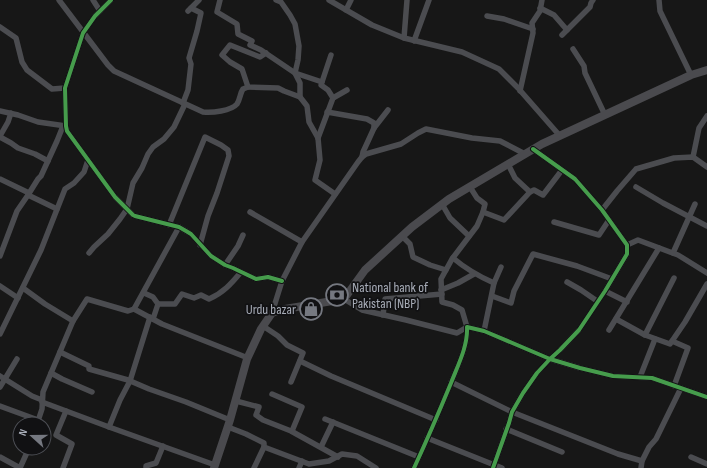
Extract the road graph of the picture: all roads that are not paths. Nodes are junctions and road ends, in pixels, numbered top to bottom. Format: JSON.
{"nodes":[{"id":1,"x":59,"y":0,"type":"edge"},
{"id":2,"x":93,"y":0,"type":"edge"},
{"id":3,"x":111,"y":0,"type":"edge"},
{"id":4,"x":199,"y":0,"type":"edge"},
{"id":5,"x":220,"y":0,"type":"edge"},
{"id":6,"x":276,"y":0,"type":"edge"},
{"id":7,"x":329,"y":0,"type":"edge"},
{"id":8,"x":351,"y":0,"type":"edge"},
{"id":9,"x":407,"y":0,"type":"edge"},
{"id":10,"x":429,"y":0,"type":"edge"},
{"id":11,"x":542,"y":0,"type":"edge"},
{"id":12,"x":593,"y":0,"type":"edge"},
{"id":13,"x":659,"y":0,"type":"edge"},
{"id":14,"x":285,"y":2,"type":"edge"},
{"id":15,"x":540,"y":8,"type":"junction"},
{"id":16,"x":346,"y":10,"type":"junction"},
{"id":17,"x":100,"y":11,"type":"junction"},
{"id":18,"x":487,"y":16,"type":"dead end"},
{"id":19,"x":0,"y":27,"type":"edge"},
{"id":20,"x":533,"y":29,"type":"junction"},
{"id":21,"x":567,"y":30,"type":"junction"},
{"id":22,"x":83,"y":33,"type":"junction"},
{"id":23,"x":562,"y":35,"type":"dead end"},
{"id":24,"x":404,"y":38,"type":"junction"},
{"id":25,"x":414,"y":41,"type":"junction"},
{"id":26,"x":573,"y":49,"type":"dead end"},
{"id":27,"x":266,"y":53,"type":"junction"},
{"id":28,"x":331,"y":55,"type":"dead end"},
{"id":29,"x":707,"y":70,"type":"edge"},
{"id":30,"x":295,"y":73,"type":"junction"},
{"id":31,"x":691,"y":75,"type":"junction"},
{"id":32,"x":322,"y":82,"type":"junction"},
{"id":33,"x":248,"y":87,"type":"junction"},
{"id":34,"x":66,"y":88,"type":"junction"},
{"id":35,"x":348,"y":90,"type":"dead end"},
{"id":36,"x":520,"y":91,"type":"junction"},
{"id":37,"x":300,"y":97,"type":"junction"},
{"id":38,"x":333,"y":98,"type":"junction"},
{"id":39,"x":184,"y":103,"type":"junction"},
{"id":40,"x":388,"y":110,"type":"dead end"},
{"id":41,"x":0,"y":111,"type":"edge"},
{"id":42,"x":327,"y":112,"type":"junction"},
{"id":43,"x":11,"y":113,"type":"junction"},
{"id":44,"x":605,"y":115,"type":"junction"},
{"id":45,"x":707,"y":116,"type":"edge"},
{"id":46,"x":64,"y":126,"type":"junction"},
{"id":47,"x":374,"y":128,"type":"junction"},
{"id":48,"x":560,"y":136,"type":"junction"},
{"id":49,"x":0,"y":137,"type":"edge"},
{"id":50,"x":318,"y":138,"type":"junction"},
{"id":51,"x":529,"y":151,"type":"junction"},
{"id":52,"x":362,"y":157,"type":"junction"},
{"id":53,"x":693,"y":157,"type":"junction"},
{"id":54,"x":48,"y":160,"type":"junction"},
{"id":55,"x":88,"y":160,"type":"junction"},
{"id":56,"x":508,"y":164,"type":"junction"},
{"id":57,"x":707,"y":167,"type":"edge"},
{"id":58,"x":562,"y":170,"type":"junction"},
{"id":59,"x":0,"y":179,"type":"edge"},
{"id":60,"x":470,"y":187,"type":"junction"},
{"id":61,"x":636,"y":187,"type":"dead end"},
{"id":62,"x":530,"y":192,"type":"junction"},
{"id":63,"x":29,"y":194,"type":"junction"},
{"id":64,"x":335,"y":194,"type":"junction"},
{"id":65,"x":442,"y":204,"type":"junction"},
{"id":66,"x":696,"y":204,"type":"dead end"},
{"id":67,"x":127,"y":209,"type":"junction"},
{"id":68,"x":57,"y":210,"type":"junction"},
{"id":69,"x":602,"y":210,"type":"junction"},
{"id":70,"x":250,"y":212,"type":"dead end"},
{"id":71,"x":483,"y":212,"type":"junction"},
{"id":72,"x":690,"y":217,"type":"junction"},
{"id":73,"x":609,"y":220,"type":"junction"},
{"id":74,"x":554,"y":222,"type":"dead end"},
{"id":75,"x":169,"y":225,"type":"junction"},
{"id":76,"x":707,"y":226,"type":"edge"},
{"id":77,"x":180,"y":227,"type":"junction"},
{"id":78,"x":243,"y":235,"type":"dead end"},
{"id":79,"x":402,"y":236,"type":"junction"},
{"id":80,"x":469,"y":236,"type":"junction"},
{"id":81,"x":302,"y":242,"type":"junction"},
{"id":82,"x":200,"y":244,"type":"junction"},
{"id":83,"x":628,"y":245,"type":"junction"},
{"id":84,"x":659,"y":248,"type":"junction"},
{"id":85,"x":90,"y":253,"type":"dead end"},
{"id":86,"x":673,"y":253,"type":"junction"},
{"id":87,"x":0,"y":256,"type":"edge"},
{"id":88,"x":453,"y":258,"type":"junction"},
{"id":89,"x":225,"y":266,"type":"junction"},
{"id":90,"x":501,"y":267,"type":"dead end"},
{"id":91,"x":446,"y":270,"type":"junction"},
{"id":92,"x":241,"y":272,"type":"junction"},
{"id":93,"x":707,"y":273,"type":"edge"},
{"id":94,"x":474,"y":274,"type":"junction"},
{"id":95,"x":674,"y":278,"type":"dead end"},
{"id":96,"x":612,"y":279,"type":"junction"},
{"id":97,"x":282,"y":282,"type":"junction"},
{"id":98,"x":567,"y":282,"type":"dead end"},
{"id":99,"x":494,"y":283,"type":"junction"},
{"id":100,"x":707,"y":284,"type":"edge"},
{"id":101,"x":0,"y":286,"type":"edge"},
{"id":102,"x":23,"y":288,"type":"junction"},
{"id":103,"x":605,"y":291,"type":"junction"},
{"id":104,"x":442,"y":292,"type":"junction"},
{"id":105,"x":144,"y":293,"type":"junction"},
{"id":106,"x":492,"y":296,"type":"junction"},
{"id":107,"x":18,"y":298,"type":"junction"},
{"id":108,"x":344,"y":299,"type":"junction"},
{"id":109,"x":598,"y":301,"type":"junction"},
{"id":110,"x":627,"y":302,"type":"junction"},
{"id":111,"x":158,"y":304,"type":"junction"},
{"id":112,"x":134,"y":309,"type":"junction"},
{"id":113,"x":272,"y":313,"type":"junction"},
{"id":114,"x":383,"y":315,"type":"junction"},
{"id":115,"x":151,"y":318,"type":"junction"},
{"id":116,"x":616,"y":319,"type":"junction"},
{"id":117,"x":73,"y":321,"type":"junction"},
{"id":118,"x":263,"y":326,"type":"junction"},
{"id":119,"x":467,"y":327,"type":"junction"},
{"id":120,"x":609,"y":330,"type":"dead end"},
{"id":121,"x":484,"y":331,"type":"junction"},
{"id":122,"x":0,"y":334,"type":"edge"},
{"id":123,"x":644,"y":335,"type":"junction"},
{"id":124,"x":655,"y":339,"type":"junction"},
{"id":125,"x":672,"y":340,"type":"junction"},
{"id":126,"x":60,"y":352,"type":"junction"},
{"id":127,"x":248,"y":358,"type":"junction"},
{"id":128,"x":550,"y":358,"type":"junction"},
{"id":129,"x":17,"y":359,"type":"dead end"},
{"id":130,"x":300,"y":361,"type":"junction"},
{"id":131,"x":51,"y":373,"type":"junction"},
{"id":132,"x":3,"y":377,"type":"edge"},
{"id":133,"x":640,"y":377,"type":"junction"},
{"id":134,"x":130,"y":381,"type":"junction"},
{"id":135,"x":291,"y":382,"type":"dead end"},
{"id":136,"x":451,"y":382,"type":"junction"},
{"id":137,"x":674,"y":386,"type":"junction"},
{"id":138,"x":0,"y":387,"type":"edge"},
{"id":139,"x":681,"y":388,"type":"junction"},
{"id":140,"x":92,"y":392,"type":"dead end"},
{"id":141,"x":272,"y":394,"type":"dead end"},
{"id":142,"x":707,"y":396,"type":"edge"},
{"id":143,"x":42,"y":401,"type":"junction"},
{"id":144,"x":236,"y":401,"type":"junction"},
{"id":145,"x":0,"y":406,"type":"edge"},
{"id":146,"x":66,"y":411,"type":"junction"},
{"id":147,"x":512,"y":412,"type":"junction"},
{"id":148,"x":24,"y":416,"type":"edge"},
{"id":149,"x":40,"y":416,"type":"edge"},
{"id":150,"x":325,"y":419,"type":"dead end"},
{"id":151,"x":436,"y":420,"type":"junction"},
{"id":152,"x":333,"y":422,"type":"junction"},
{"id":153,"x":229,"y":424,"type":"junction"},
{"id":154,"x":109,"y":427,"type":"junction"},
{"id":155,"x":506,"y":429,"type":"junction"},
{"id":156,"x":292,"y":431,"type":"junction"},
{"id":157,"x":428,"y":438,"type":"junction"},
{"id":158,"x":163,"y":446,"type":"junction"},
{"id":159,"x":264,"y":447,"type":"junction"},
{"id":160,"x":321,"y":447,"type":"junction"},
{"id":161,"x":562,"y":452,"type":"dead end"},
{"id":162,"x":25,"y":456,"type":"edge"},
{"id":163,"x":0,"y":457,"type":"edge"},
{"id":164,"x":338,"y":457,"type":"junction"},
{"id":165,"x":419,"y":457,"type":"junction"},
{"id":166,"x":691,"y":458,"type":"dead end"},
{"id":167,"x":302,"y":461,"type":"junction"},
{"id":168,"x":642,"y":461,"type":"junction"},
{"id":169,"x":707,"y":464,"type":"edge"},
{"id":170,"x":215,"y":466,"type":"edge"},
{"id":171,"x":494,"y":466,"type":"edge"},
{"id":172,"x":63,"y":468,"type":"edge"},
{"id":173,"x":146,"y":468,"type":"edge"},
{"id":174,"x":254,"y":468,"type":"edge"},
{"id":175,"x":299,"y":468,"type":"edge"},
{"id":176,"x":376,"y":468,"type":"edge"},
{"id":177,"x":414,"y":468,"type":"edge"},
{"id":178,"x":502,"y":468,"type":"edge"},
{"id":179,"x":641,"y":468,"type":"edge"}],
"edges":[{"from":1,"to":22,"type":"street"},
{"from":2,"to":17,"type":"street"},
{"from":3,"to":17,"type":"street"},
{"from":4,"to":39,"type":"street"},
{"from":5,"to":27,"type":"street"},
{"from":6,"to":14,"type":"street"},
{"from":7,"to":16,"type":"street"},
{"from":8,"to":16,"type":"street"},
{"from":9,"to":24,"type":"street"},
{"from":10,"to":25,"type":"street"},
{"from":11,"to":15,"type":"street"},
{"from":12,"to":21,"type":"street"},
{"from":13,"to":31,"type":"street"},
{"from":14,"to":30,"type":"street"},
{"from":15,"to":20,"type":"street"},
{"from":15,"to":21,"type":"street"},
{"from":16,"to":24,"type":"street"},
{"from":17,"to":22,"type":"street"},
{"from":18,"to":20,"type":"street"},
{"from":19,"to":34,"type":"street"},
{"from":20,"to":36,"type":"street"},
{"from":21,"to":23,"type":"street"},
{"from":22,"to":34,"type":"street"},
{"from":22,"to":39,"type":"street"},
{"from":24,"to":25,"type":"street"},
{"from":25,"to":36,"type":"street"},
{"from":26,"to":44,"type":"street"},
{"from":27,"to":30,"type":"street"},
{"from":27,"to":33,"type":"street"},
{"from":28,"to":32,"type":"street"},
{"from":29,"to":31,"type":"main road"},
{"from":30,"to":32,"type":"street"},
{"from":30,"to":37,"type":"street"},
{"from":31,"to":44,"type":"main road"},
{"from":32,"to":38,"type":"street"},
{"from":33,"to":37,"type":"street"},
{"from":33,"to":39,"type":"street"},
{"from":34,"to":46,"type":"street"},
{"from":35,"to":38,"type":"street"},
{"from":36,"to":48,"type":"street"},
{"from":37,"to":50,"type":"street"},
{"from":38,"to":42,"type":"street"},
{"from":39,"to":67,"type":"street"},
{"from":40,"to":47,"type":"street"},
{"from":41,"to":43,"type":"street"},
{"from":42,"to":47,"type":"street"},
{"from":42,"to":50,"type":"street"},
{"from":43,"to":46,"type":"street"},
{"from":43,"to":49,"type":"street"},
{"from":44,"to":48,"type":"main road"},
{"from":45,"to":53,"type":"street"},
{"from":46,"to":54,"type":"street"},
{"from":46,"to":55,"type":"street"},
{"from":47,"to":52,"type":"street"},
{"from":48,"to":51,"type":"main road"},
{"from":49,"to":54,"type":"street"},
{"from":50,"to":64,"type":"street"},
{"from":51,"to":52,"type":"street"},
{"from":51,"to":56,"type":"main road"},
{"from":51,"to":58,"type":"street"},
{"from":52,"to":64,"type":"street"},
{"from":53,"to":57,"type":"street"},
{"from":53,"to":69,"type":"street"},
{"from":54,"to":63,"type":"street"},
{"from":55,"to":67,"type":"street"},
{"from":55,"to":68,"type":"street"},
{"from":56,"to":60,"type":"main road"},
{"from":56,"to":62,"type":"street"},
{"from":58,"to":62,"type":"street"},
{"from":58,"to":69,"type":"street"},
{"from":59,"to":63,"type":"street"},
{"from":60,"to":65,"type":"main road"},
{"from":60,"to":71,"type":"street"},
{"from":61,"to":72,"type":"street"},
{"from":62,"to":71,"type":"street"},
{"from":63,"to":68,"type":"street"},
{"from":63,"to":87,"type":"street"},
{"from":64,"to":81,"type":"street"},
{"from":65,"to":79,"type":"main road"},
{"from":65,"to":80,"type":"street"},
{"from":66,"to":72,"type":"street"},
{"from":67,"to":75,"type":"street"},
{"from":67,"to":85,"type":"street"},
{"from":68,"to":102,"type":"street"},
{"from":69,"to":73,"type":"street"},
{"from":70,"to":81,"type":"street"},
{"from":71,"to":80,"type":"street"},
{"from":72,"to":76,"type":"street"},
{"from":72,"to":86,"type":"street"},
{"from":73,"to":74,"type":"street"},
{"from":73,"to":83,"type":"street"},
{"from":75,"to":77,"type":"street"},
{"from":75,"to":82,"type":"street"},
{"from":77,"to":82,"type":"street"},
{"from":77,"to":105,"type":"street"},
{"from":78,"to":89,"type":"street"},
{"from":79,"to":91,"type":"street"},
{"from":79,"to":108,"type":"main road"},
{"from":80,"to":88,"type":"street"},
{"from":81,"to":97,"type":"street"},
{"from":82,"to":89,"type":"street"},
{"from":83,"to":84,"type":"street"},
{"from":83,"to":96,"type":"street"},
{"from":84,"to":86,"type":"street"},
{"from":84,"to":110,"type":"street"},
{"from":86,"to":93,"type":"street"},
{"from":88,"to":91,"type":"street"},
{"from":88,"to":94,"type":"street"},
{"from":89,"to":92,"type":"street"},
{"from":90,"to":99,"type":"street"},
{"from":91,"to":104,"type":"street"},
{"from":92,"to":97,"type":"street"},
{"from":92,"to":111,"type":"street"},
{"from":94,"to":99,"type":"street"},
{"from":94,"to":104,"type":"street"},
{"from":95,"to":123,"type":"street"},
{"from":96,"to":103,"type":"street"},
{"from":96,"to":106,"type":"street"},
{"from":97,"to":113,"type":"street"},
{"from":98,"to":109,"type":"street"},
{"from":99,"to":106,"type":"street"},
{"from":100,"to":125,"type":"street"},
{"from":101,"to":107,"type":"street"},
{"from":102,"to":107,"type":"street"},
{"from":102,"to":117,"type":"street"},
{"from":103,"to":109,"type":"street"},
{"from":103,"to":110,"type":"street"},
{"from":104,"to":114,"type":"street"},
{"from":104,"to":119,"type":"street"},
{"from":105,"to":111,"type":"street"},
{"from":105,"to":112,"type":"street"},
{"from":106,"to":121,"type":"street"},
{"from":107,"to":122,"type":"street"},
{"from":108,"to":113,"type":"main road"},
{"from":108,"to":114,"type":"street"},
{"from":109,"to":128,"type":"street"},
{"from":110,"to":116,"type":"street"},
{"from":111,"to":115,"type":"street"},
{"from":112,"to":115,"type":"street"},
{"from":112,"to":117,"type":"street"},
{"from":113,"to":118,"type":"main road"},
{"from":114,"to":119,"type":"street"},
{"from":115,"to":127,"type":"street"},
{"from":115,"to":134,"type":"street"},
{"from":116,"to":120,"type":"street"},
{"from":116,"to":123,"type":"street"},
{"from":117,"to":126,"type":"street"},
{"from":118,"to":127,"type":"main road"},
{"from":118,"to":130,"type":"street"},
{"from":119,"to":121,"type":"street"},
{"from":119,"to":136,"type":"street"},
{"from":121,"to":128,"type":"street"},
{"from":123,"to":124,"type":"street"},
{"from":124,"to":125,"type":"street"},
{"from":124,"to":133,"type":"street"},
{"from":125,"to":137,"type":"street"},
{"from":126,"to":131,"type":"street"},
{"from":126,"to":134,"type":"street"},
{"from":127,"to":144,"type":"main road"},
{"from":128,"to":133,"type":"street"},
{"from":128,"to":147,"type":"street"},
{"from":129,"to":132,"type":"street"},
{"from":130,"to":135,"type":"street"},
{"from":130,"to":151,"type":"street"},
{"from":131,"to":140,"type":"street"},
{"from":131,"to":143,"type":"street"},
{"from":132,"to":138,"type":"street"},
{"from":132,"to":143,"type":"street"},
{"from":133,"to":137,"type":"street"},
{"from":134,"to":153,"type":"street"},
{"from":134,"to":154,"type":"street"},
{"from":136,"to":147,"type":"street"},
{"from":136,"to":151,"type":"street"},
{"from":137,"to":139,"type":"street"},
{"from":139,"to":142,"type":"street"},
{"from":139,"to":168,"type":"street"},
{"from":141,"to":156,"type":"street"},
{"from":143,"to":146,"type":"street"},
{"from":143,"to":149,"type":"street"},
{"from":144,"to":153,"type":"main road"},
{"from":144,"to":156,"type":"street"},
{"from":145,"to":148,"type":"street"},
{"from":146,"to":154,"type":"street"},
{"from":146,"to":172,"type":"street"},
{"from":147,"to":155,"type":"street"},
{"from":147,"to":168,"type":"street"},
{"from":150,"to":152,"type":"street"},
{"from":151,"to":157,"type":"street"},
{"from":152,"to":160,"type":"street"},
{"from":152,"to":165,"type":"street"},
{"from":153,"to":159,"type":"street"},
{"from":153,"to":170,"type":"main road"},
{"from":154,"to":158,"type":"street"},
{"from":155,"to":161,"type":"street"},
{"from":155,"to":171,"type":"street"},
{"from":156,"to":160,"type":"street"},
{"from":157,"to":165,"type":"street"},
{"from":157,"to":171,"type":"street"},
{"from":158,"to":170,"type":"street"},
{"from":158,"to":173,"type":"street"},
{"from":159,"to":167,"type":"street"},
{"from":159,"to":174,"type":"street"},
{"from":160,"to":164,"type":"street"},
{"from":162,"to":163,"type":"street"},
{"from":164,"to":167,"type":"street"},
{"from":164,"to":176,"type":"street"},
{"from":165,"to":177,"type":"street"},
{"from":166,"to":169,"type":"street"},
{"from":167,"to":175,"type":"street"},
{"from":168,"to":179,"type":"street"},
{"from":171,"to":178,"type":"street"}]}
